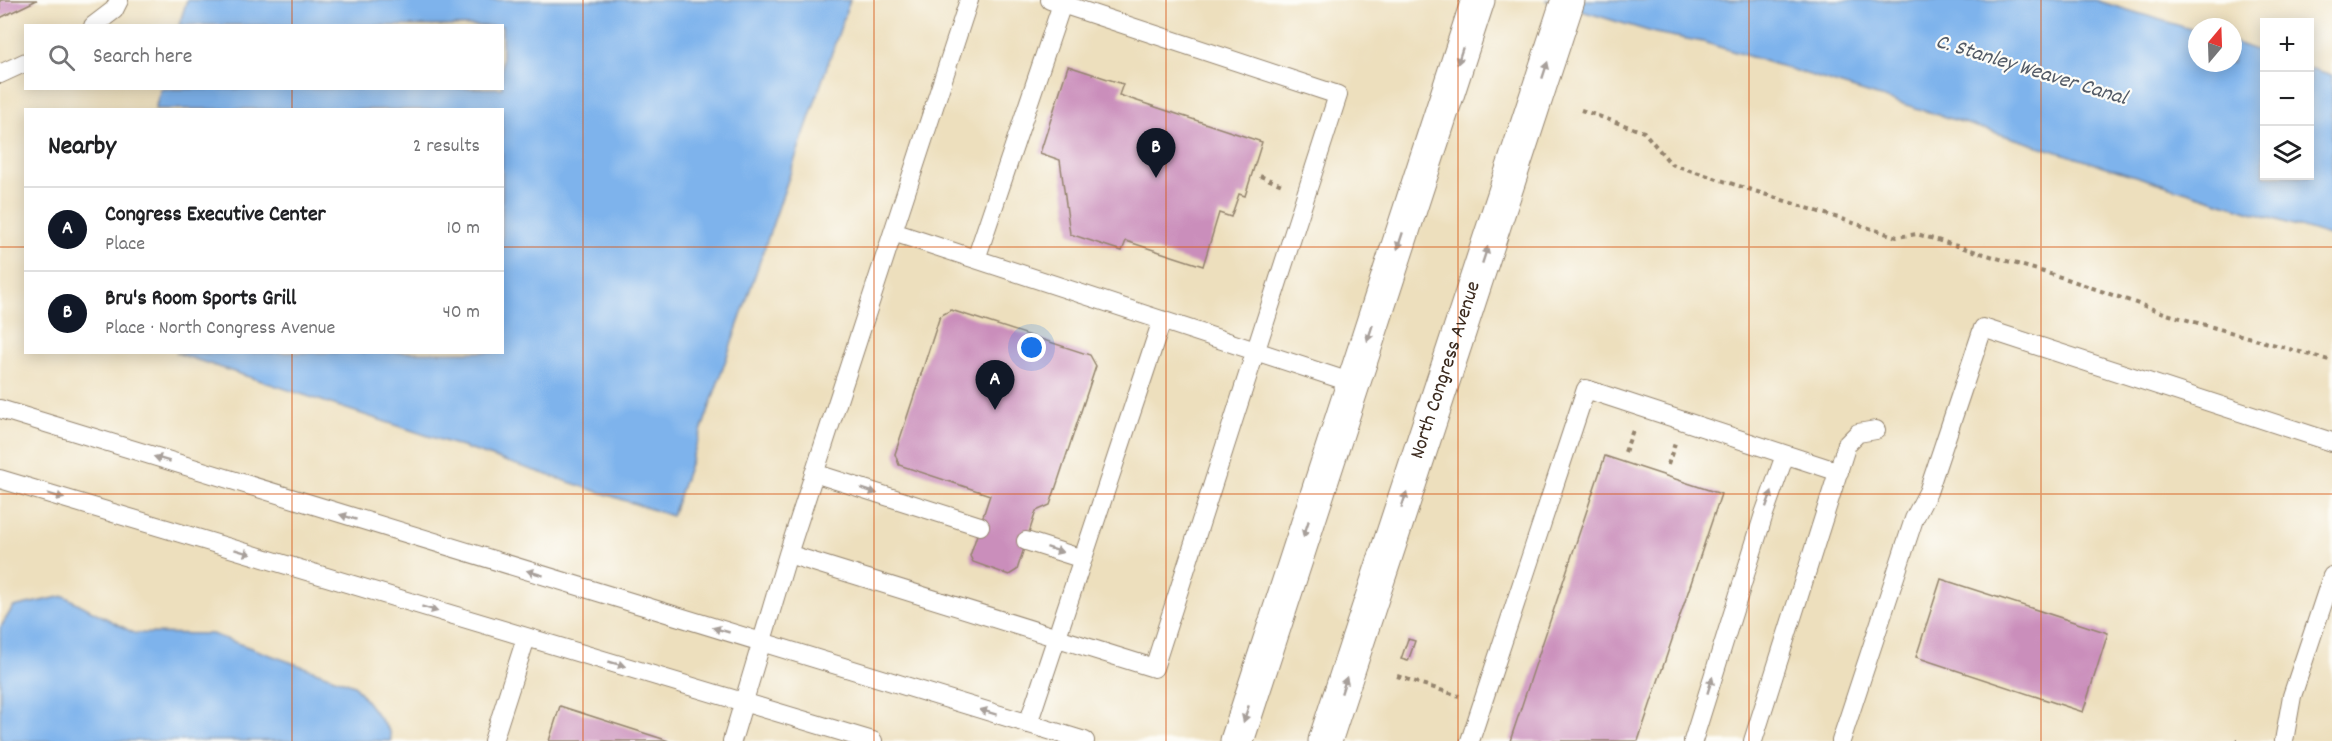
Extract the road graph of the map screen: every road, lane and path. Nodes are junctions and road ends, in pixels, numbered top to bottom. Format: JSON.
{"nodes":[{"id":1,"x":119,"y":0,"type":"edge"},
{"id":2,"x":969,"y":0,"type":"edge"},
{"id":3,"x":1478,"y":0,"type":"edge"},
{"id":4,"x":1056,"y":2,"type":"edge"},
{"id":5,"x":1564,"y":12,"type":"edge"},
{"id":6,"x":96,"y":24,"type":"edge"},
{"id":7,"x":24,"y":63,"type":"edge"},
{"id":8,"x":0,"y":74,"type":"edge"},
{"id":9,"x":1581,"y":110,"type":"dead end"},
{"id":10,"x":1260,"y":176,"type":"dead end"},
{"id":11,"x":1285,"y":187,"type":"dead end"},
{"id":12,"x":893,"y":232,"type":"junction"},
{"id":13,"x":976,"y":259,"type":"junction"},
{"id":14,"x":1162,"y":320,"type":"junction"},
{"id":15,"x":1255,"y":351,"type":"junction"},
{"id":16,"x":2332,"y":361,"type":"edge"},
{"id":17,"x":1353,"y":383,"type":"junction"},
{"id":18,"x":0,"y":409,"type":"edge"},
{"id":19,"x":1635,"y":425,"type":"dead end"},
{"id":20,"x":1876,"y":430,"type":"dead end"},
{"id":21,"x":1676,"y":439,"type":"dead end"},
{"id":22,"x":2332,"y":442,"type":"edge"},
{"id":23,"x":1625,"y":452,"type":"dead end"},
{"id":24,"x":1785,"y":455,"type":"junction"},
{"id":25,"x":1668,"y":465,"type":"dead end"},
{"id":26,"x":1839,"y":472,"type":"junction"},
{"id":27,"x":814,"y":473,"type":"junction"},
{"id":28,"x":0,"y":479,"type":"edge"},
{"id":29,"x":980,"y":526,"type":"dead end"},
{"id":30,"x":1026,"y":541,"type":"dead end"},
{"id":31,"x":788,"y":554,"type":"junction"},
{"id":32,"x":1083,"y":560,"type":"junction"},
{"id":33,"x":2332,"y":576,"type":"edge"},
{"id":34,"x":1057,"y":637,"type":"junction"},
{"id":35,"x":526,"y":638,"type":"junction"},
{"id":36,"x":762,"y":642,"type":"junction"},
{"id":37,"x":1397,"y":676,"type":"dead end"},
{"id":38,"x":1466,"y":698,"type":"dead end"},
{"id":39,"x":745,"y":701,"type":"junction"},
{"id":40,"x":1028,"y":724,"type":"junction"},
{"id":41,"x":493,"y":741,"type":"edge"},
{"id":42,"x":732,"y":741,"type":"edge"},
{"id":43,"x":873,"y":741,"type":"edge"},
{"id":44,"x":1085,"y":741,"type":"edge"},
{"id":45,"x":1237,"y":741,"type":"edge"},
{"id":46,"x":1326,"y":741,"type":"edge"},
{"id":47,"x":1470,"y":741,"type":"edge"},
{"id":48,"x":1693,"y":741,"type":"edge"},
{"id":49,"x":1754,"y":741,"type":"edge"},
{"id":50,"x":1841,"y":741,"type":"edge"},
{"id":51,"x":2284,"y":741,"type":"edge"}],
"edges":[{"from":1,"to":6,"type":"lane"},
{"from":2,"to":12,"type":"lane"},
{"from":3,"to":17,"type":"main road","one_way":true},
{"from":4,"to":13,"type":"lane"},
{"from":4,"to":15,"type":"lane"},
{"from":46,"to":5,"type":"main road","name":"North Congress Avenue","one_way":true},
{"from":7,"to":8,"type":"lane"},
{"from":9,"to":16,"type":"path"},
{"from":10,"to":11,"type":"path"},
{"from":12,"to":13,"type":"lane"},
{"from":12,"to":27,"type":"lane"},
{"from":13,"to":14,"type":"lane"},
{"from":14,"to":15,"type":"lane"},
{"from":14,"to":32,"type":"lane"},
{"from":15,"to":17,"type":"lane"},
{"from":15,"to":34,"type":"lane"},
{"from":17,"to":45,"type":"main road","one_way":true},
{"from":36,"to":18,"type":"lane","one_way":true},
{"from":19,"to":23,"type":"path"},
{"from":20,"to":26,"type":"lane"},
{"from":21,"to":25,"type":"path"},
{"from":22,"to":50,"type":"lane"},
{"from":24,"to":26,"type":"lane"},
{"from":24,"to":47,"type":"lane"},
{"from":48,"to":24,"type":"lane","one_way":true},
{"from":26,"to":49,"type":"lane"},
{"from":27,"to":29,"type":"lane","one_way":true},
{"from":27,"to":31,"type":"lane"},
{"from":28,"to":35,"type":"lane","one_way":true},
{"from":30,"to":32,"type":"lane","one_way":true},
{"from":31,"to":34,"type":"lane"},
{"from":31,"to":36,"type":"lane"},
{"from":32,"to":34,"type":"lane"},
{"from":33,"to":51,"type":"lane"},
{"from":34,"to":40,"type":"lane"},
{"from":35,"to":39,"type":"lane","one_way":true},
{"from":35,"to":41,"type":"lane"},
{"from":36,"to":39,"type":"lane"},
{"from":40,"to":36,"type":"lane","one_way":true},
{"from":37,"to":38,"type":"path"},
{"from":39,"to":42,"type":"lane"},
{"from":39,"to":43,"type":"lane"},
{"from":40,"to":44,"type":"lane"}]}
